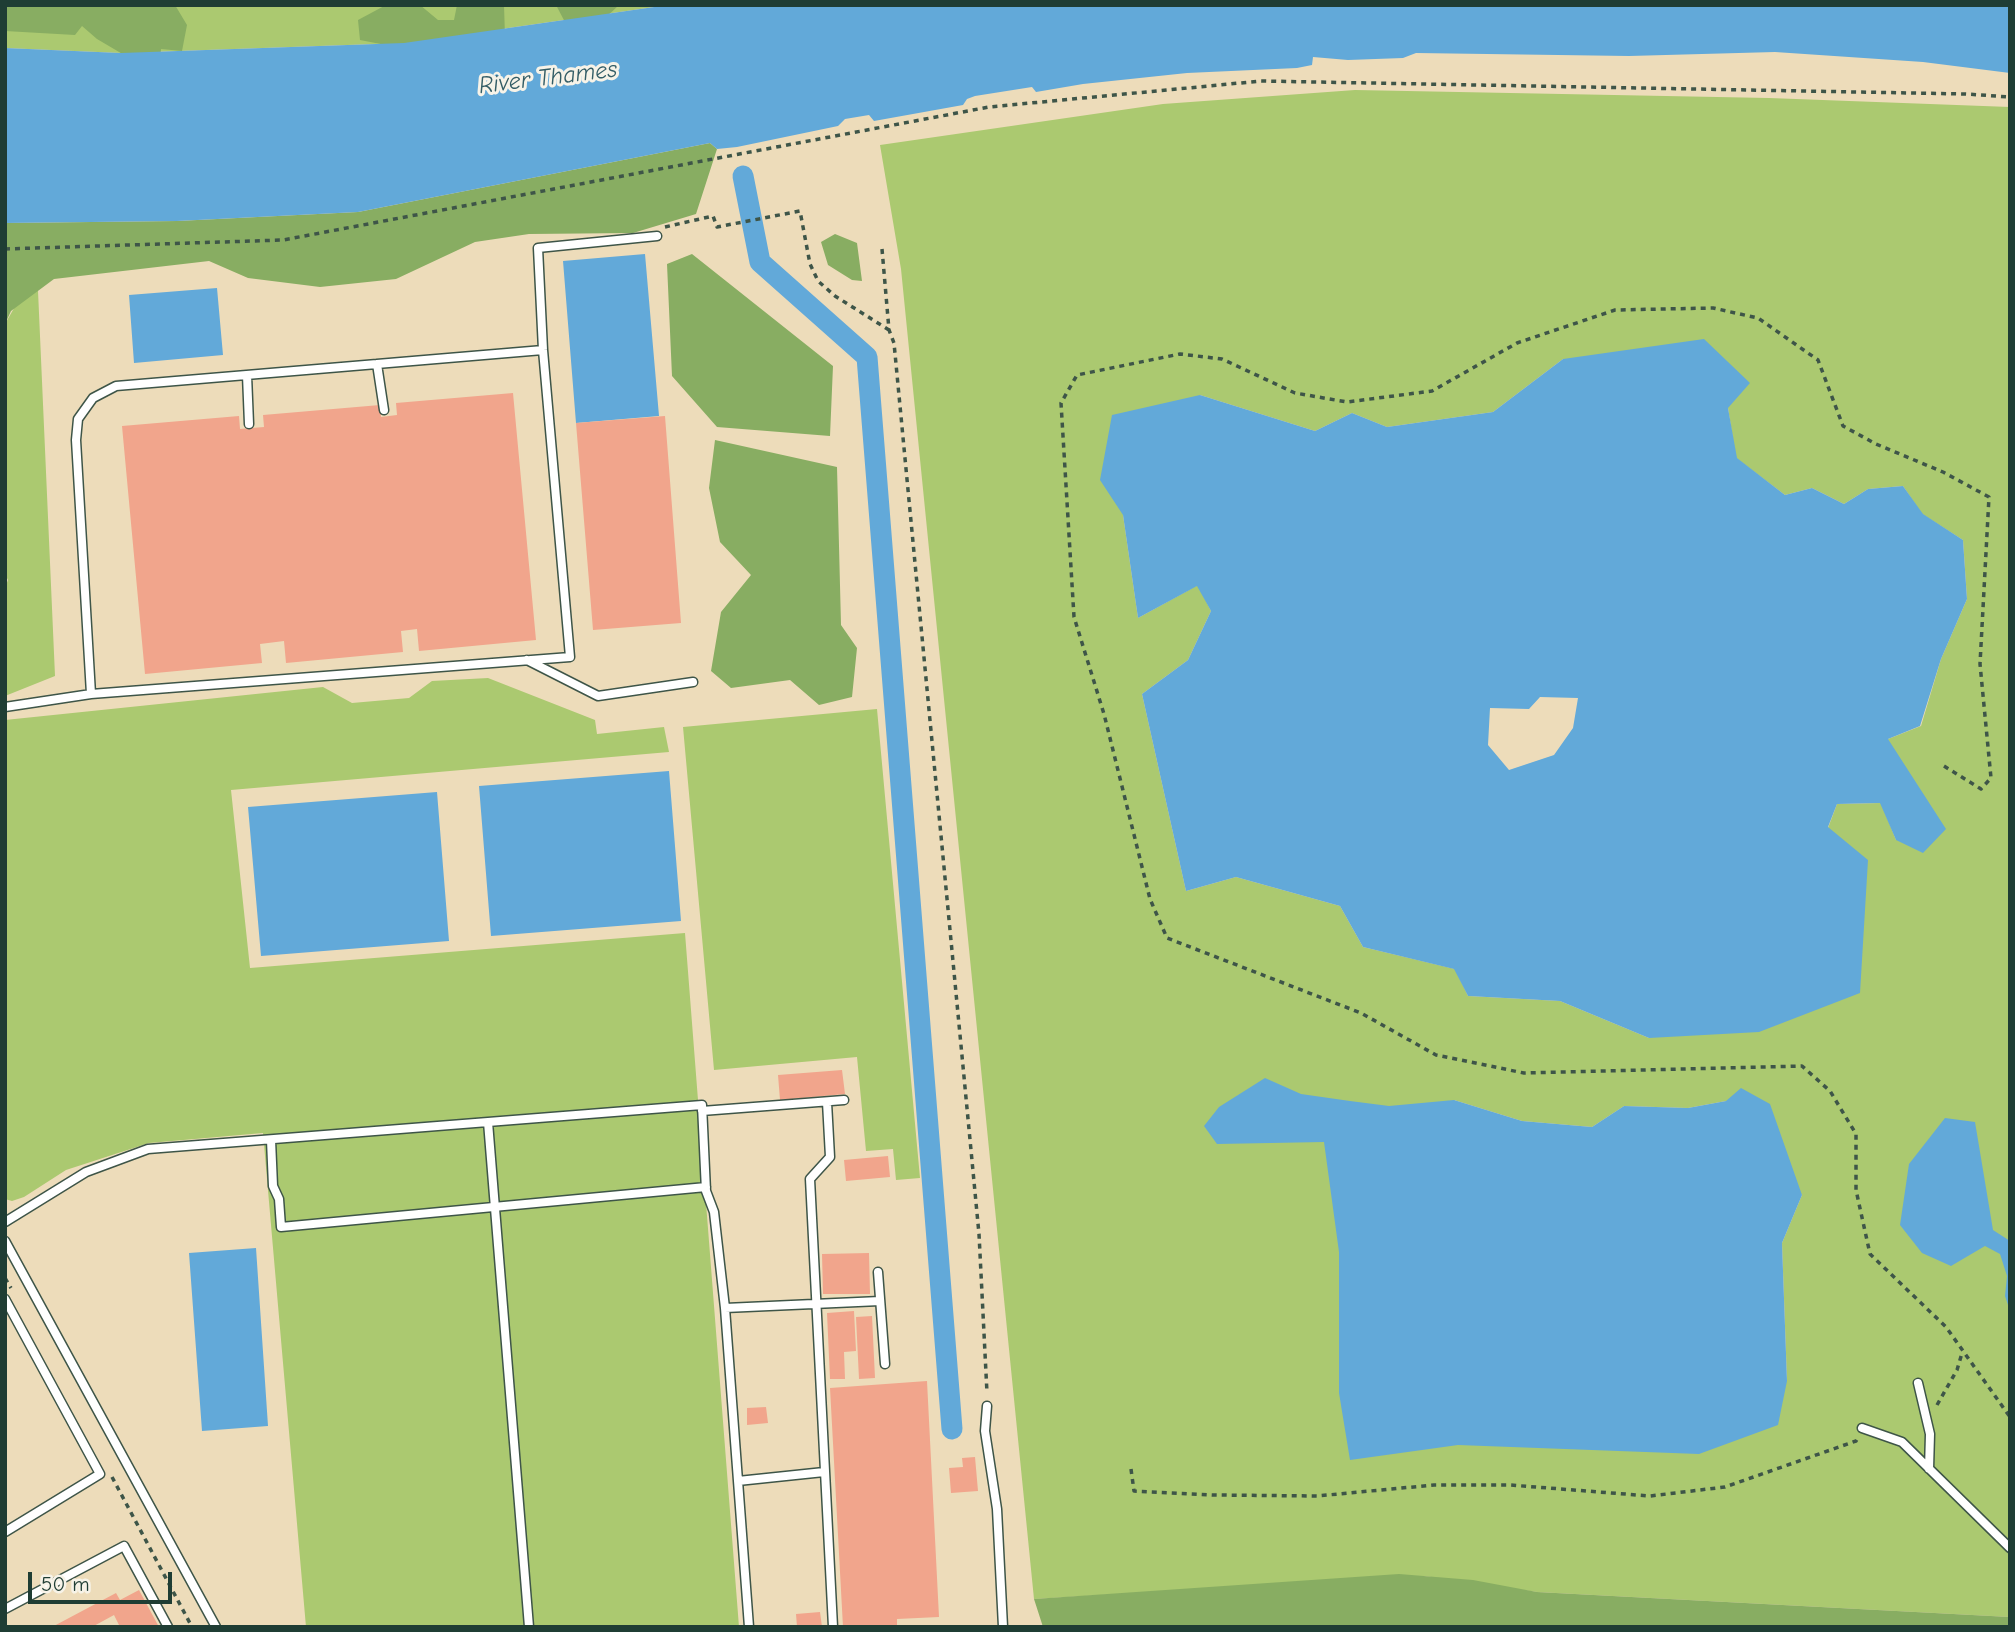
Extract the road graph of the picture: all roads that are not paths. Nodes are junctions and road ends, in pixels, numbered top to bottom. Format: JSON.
{"nodes":[{"id":1,"x":657,"y":236,"type":"road end"},
{"id":2,"x":543,"y":350,"type":"junction"},
{"id":3,"x":377,"y":364,"type":"junction"},
{"id":4,"x":247,"y":375,"type":"junction"},
{"id":5,"x":384,"y":410,"type":"dead end"},
{"id":6,"x":249,"y":424,"type":"dead end"},
{"id":7,"x":527,"y":660,"type":"junction"},
{"id":8,"x":693,"y":682,"type":"dead end"},
{"id":9,"x":91,"y":694,"type":"junction"},
{"id":10,"x":5,"y":708,"type":"edge"},
{"id":11,"x":844,"y":1100,"type":"dead end"},
{"id":12,"x":827,"y":1102,"type":"junction"},
{"id":13,"x":702,"y":1111,"type":"junction"},
{"id":14,"x":488,"y":1122,"type":"junction"},
{"id":15,"x":271,"y":1140,"type":"junction"},
{"id":16,"x":706,"y":1187,"type":"junction"},
{"id":17,"x":495,"y":1206,"type":"junction"},
{"id":18,"x":5,"y":1222,"type":"edge"},
{"id":19,"x":5,"y":1241,"type":"edge"},
{"id":20,"x":878,"y":1272,"type":"dead end"},
{"id":21,"x":5,"y":1299,"type":"edge"},
{"id":22,"x":880,"y":1301,"type":"junction"},
{"id":23,"x":814,"y":1303,"type":"junction"},
{"id":24,"x":725,"y":1308,"type":"junction"},
{"id":25,"x":885,"y":1364,"type":"dead end"},
{"id":26,"x":1918,"y":1383,"type":"dead end"},
{"id":27,"x":987,"y":1406,"type":"road end"},
{"id":28,"x":1862,"y":1428,"type":"road end"},
{"id":29,"x":1929,"y":1469,"type":"junction"},
{"id":30,"x":824,"y":1472,"type":"junction"},
{"id":31,"x":738,"y":1481,"type":"junction"},
{"id":32,"x":5,"y":1532,"type":"edge"},
{"id":33,"x":2010,"y":1548,"type":"edge"},
{"id":34,"x":5,"y":1609,"type":"edge"},
{"id":35,"x":168,"y":1627,"type":"edge"},
{"id":36,"x":216,"y":1627,"type":"edge"},
{"id":37,"x":529,"y":1627,"type":"edge"},
{"id":38,"x":750,"y":1627,"type":"edge"},
{"id":39,"x":833,"y":1627,"type":"edge"},
{"id":40,"x":1003,"y":1627,"type":"edge"}],
"edges":[{"from":1,"to":2,"type":"lane"},
{"from":2,"to":3,"type":"lane"},
{"from":2,"to":7,"type":"lane"},
{"from":3,"to":4,"type":"lane"},
{"from":3,"to":5,"type":"lane"},
{"from":4,"to":6,"type":"lane"},
{"from":4,"to":9,"type":"lane"},
{"from":7,"to":8,"type":"lane"},
{"from":7,"to":9,"type":"lane"},
{"from":9,"to":10,"type":"lane"},
{"from":11,"to":12,"type":"lane"},
{"from":12,"to":13,"type":"lane"},
{"from":12,"to":23,"type":"lane"},
{"from":13,"to":14,"type":"lane"},
{"from":13,"to":16,"type":"lane"},
{"from":14,"to":15,"type":"lane"},
{"from":14,"to":17,"type":"lane"},
{"from":15,"to":17,"type":"lane"},
{"from":15,"to":18,"type":"lane"},
{"from":16,"to":17,"type":"lane"},
{"from":16,"to":24,"type":"lane"},
{"from":17,"to":37,"type":"lane"},
{"from":19,"to":36,"type":"lane"},
{"from":20,"to":22,"type":"lane"},
{"from":21,"to":32,"type":"lane"},
{"from":22,"to":23,"type":"lane"},
{"from":22,"to":25,"type":"lane"},
{"from":23,"to":24,"type":"lane"},
{"from":23,"to":30,"type":"lane"},
{"from":24,"to":31,"type":"lane"},
{"from":26,"to":29,"type":"lane"},
{"from":27,"to":40,"type":"lane"},
{"from":28,"to":29,"type":"lane"},
{"from":29,"to":33,"type":"lane"},
{"from":30,"to":31,"type":"lane"},
{"from":30,"to":39,"type":"lane"},
{"from":31,"to":38,"type":"lane"},
{"from":34,"to":35,"type":"lane"}]}
